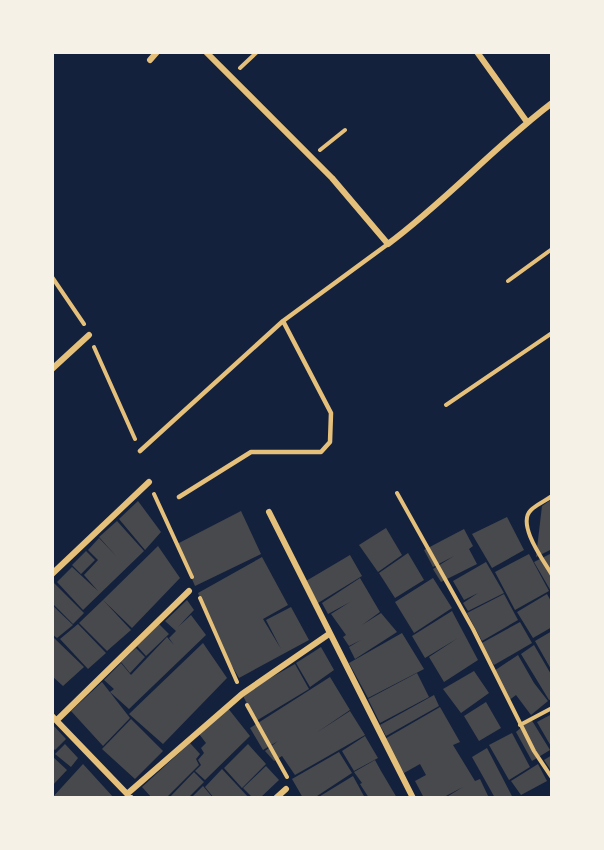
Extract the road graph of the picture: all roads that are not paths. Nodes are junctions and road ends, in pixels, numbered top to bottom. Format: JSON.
{"nodes":[{"id":1,"x":158,"y":52,"type":"edge"},
{"id":2,"x":206,"y":52,"type":"edge"},
{"id":3,"x":477,"y":52,"type":"edge"},
{"id":4,"x":150,"y":60,"type":"dead end"},
{"id":5,"x":552,"y":103,"type":"edge"},
{"id":6,"x":526,"y":122,"type":"junction"},
{"id":7,"x":388,"y":243,"type":"junction"},
{"id":8,"x":283,"y":321,"type":"junction"},
{"id":9,"x":89,"y":335,"type":"road end"},
{"id":10,"x":52,"y":369,"type":"edge"},
{"id":11,"x":140,"y":451,"type":"road end"},
{"id":12,"x":149,"y":482,"type":"road end"},
{"id":13,"x":179,"y":497,"type":"dead end"},
{"id":14,"x":269,"y":512,"type":"dead end"},
{"id":15,"x":52,"y":574,"type":"edge"},
{"id":16,"x":189,"y":591,"type":"dead end"},
{"id":17,"x":329,"y":634,"type":"junction"},
{"id":18,"x":55,"y":718,"type":"edge"},
{"id":19,"x":289,"y":788,"type":"road end"},
{"id":20,"x":129,"y":796,"type":"edge"},
{"id":21,"x":276,"y":798,"type":"edge"},
{"id":22,"x":413,"y":798,"type":"edge"}],
"edges":[{"from":1,"to":4,"type":"street"},
{"from":2,"to":7,"type":"street"},
{"from":3,"to":6,"type":"street"},
{"from":5,"to":6,"type":"street"},
{"from":6,"to":7,"type":"street"},
{"from":7,"to":8,"type":"lane"},
{"from":8,"to":11,"type":"lane"},
{"from":8,"to":13,"type":"lane"},
{"from":9,"to":10,"type":"street"},
{"from":12,"to":15,"type":"street"},
{"from":14,"to":17,"type":"street"},
{"from":16,"to":18,"type":"street"},
{"from":17,"to":20,"type":"street"},
{"from":17,"to":22,"type":"street"},
{"from":18,"to":20,"type":"street"},
{"from":19,"to":21,"type":"street"}]}
